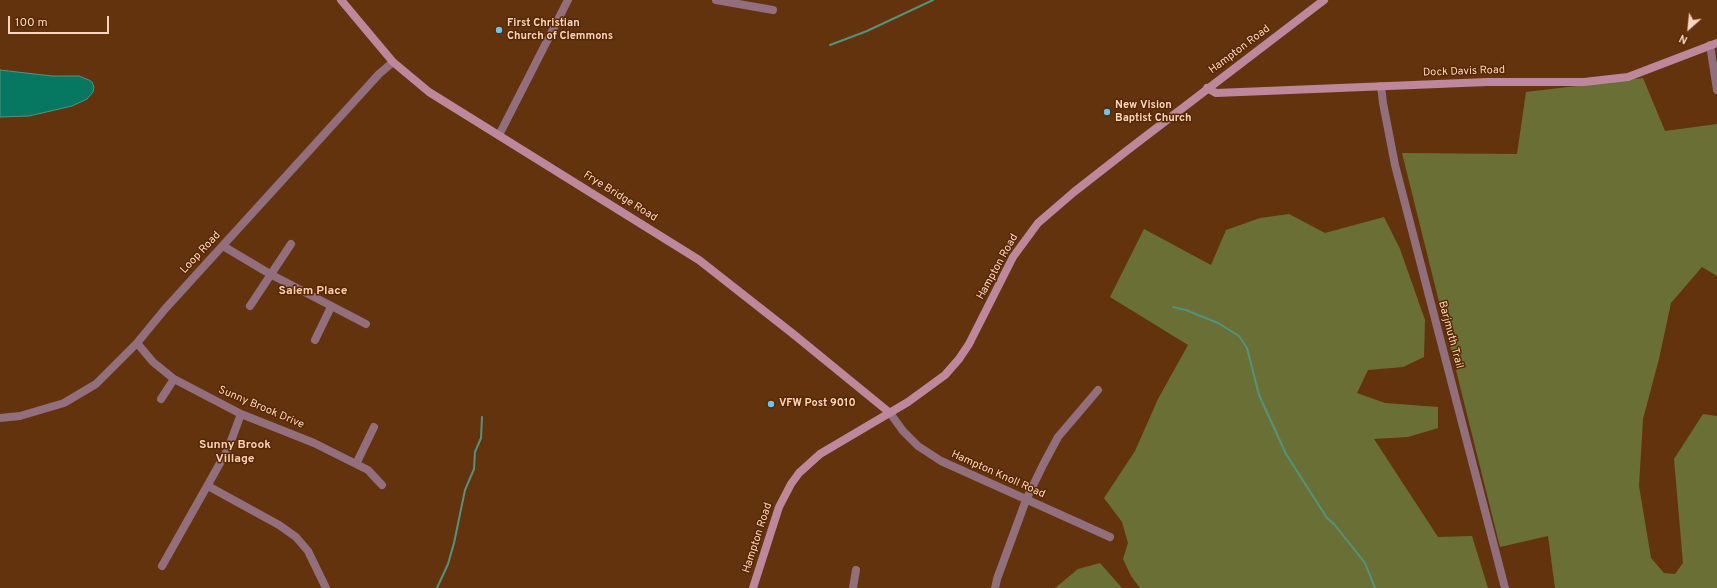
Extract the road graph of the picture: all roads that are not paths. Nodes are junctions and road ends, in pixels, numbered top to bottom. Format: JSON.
{"nodes":[{"id":1,"x":341,"y":0,"type":"edge"},
{"id":2,"x":568,"y":0,"type":"edge"},
{"id":3,"x":722,"y":0,"type":"edge"},
{"id":4,"x":1324,"y":0,"type":"edge"},
{"id":5,"x":773,"y":10,"type":"dead end"},
{"id":6,"x":1714,"y":44,"type":"edge"},
{"id":7,"x":394,"y":62,"type":"junction"},
{"id":8,"x":1381,"y":86,"type":"junction"},
{"id":9,"x":1207,"y":88,"type":"junction"},
{"id":10,"x":1717,"y":90,"type":"edge"},
{"id":11,"x":499,"y":135,"type":"junction"},
{"id":12,"x":291,"y":244,"type":"dead end"},
{"id":13,"x":223,"y":246,"type":"junction"},
{"id":14,"x":270,"y":274,"type":"junction"},
{"id":15,"x":250,"y":306,"type":"dead end"},
{"id":16,"x":331,"y":307,"type":"junction"},
{"id":17,"x":366,"y":324,"type":"dead end"},
{"id":18,"x":315,"y":340,"type":"dead end"},
{"id":19,"x":137,"y":343,"type":"junction"},
{"id":20,"x":174,"y":379,"type":"junction"},
{"id":21,"x":1098,"y":390,"type":"dead end"},
{"id":22,"x":161,"y":399,"type":"dead end"},
{"id":23,"x":890,"y":413,"type":"junction"},
{"id":24,"x":241,"y":414,"type":"junction"},
{"id":25,"x":0,"y":418,"type":"edge"},
{"id":26,"x":374,"y":427,"type":"dead end"},
{"id":27,"x":356,"y":464,"type":"junction"},
{"id":28,"x":382,"y":484,"type":"dead end"},
{"id":29,"x":208,"y":486,"type":"junction"},
{"id":30,"x":1026,"y":500,"type":"junction"},
{"id":31,"x":1110,"y":537,"type":"dead end"},
{"id":32,"x":162,"y":566,"type":"dead end"},
{"id":33,"x":856,"y":570,"type":"dead end"},
{"id":34,"x":326,"y":588,"type":"edge"},
{"id":35,"x":753,"y":588,"type":"edge"},
{"id":36,"x":853,"y":588,"type":"edge"},
{"id":37,"x":995,"y":588,"type":"edge"},
{"id":38,"x":1505,"y":588,"type":"edge"}],
"edges":[{"from":1,"to":7,"type":"street","name":"Frye Bridge Road"},
{"from":2,"to":11,"type":"street"},
{"from":3,"to":5,"type":"street"},
{"from":4,"to":9,"type":"street","name":"Hampton Road"},
{"from":6,"to":8,"type":"street","name":"Dock Davis Road"},
{"from":6,"to":10,"type":"street"},
{"from":7,"to":11,"type":"street","name":"Frye Bridge Road"},
{"from":7,"to":13,"type":"street","name":"Loop Road"},
{"from":8,"to":9,"type":"street","name":"Dock Davis Road"},
{"from":8,"to":38,"type":"street","name":"Barjmuth Trail"},
{"from":9,"to":23,"type":"street","name":"Hampton Road"},
{"from":11,"to":23,"type":"street","name":"Frye Bridge Road"},
{"from":12,"to":14,"type":"street"},
{"from":13,"to":14,"type":"street"},
{"from":13,"to":19,"type":"street","name":"Loop Road"},
{"from":14,"to":15,"type":"street"},
{"from":14,"to":16,"type":"street"},
{"from":16,"to":17,"type":"street"},
{"from":16,"to":18,"type":"street"},
{"from":19,"to":20,"type":"street","name":"Sunny Brook Drive"},
{"from":19,"to":25,"type":"street","name":"Loop Road"},
{"from":20,"to":22,"type":"street"},
{"from":20,"to":24,"type":"street","name":"Sunny Brook Drive"},
{"from":21,"to":30,"type":"street"},
{"from":23,"to":30,"type":"street","name":"Hampton Knoll Road"},
{"from":23,"to":35,"type":"street","name":"Hampton Road"},
{"from":24,"to":27,"type":"street","name":"Sunny Brook Drive"},
{"from":24,"to":29,"type":"street"},
{"from":26,"to":27,"type":"street"},
{"from":27,"to":28,"type":"street","name":"Sunny Brook Drive"},
{"from":29,"to":32,"type":"street"},
{"from":29,"to":34,"type":"street"},
{"from":30,"to":31,"type":"street","name":"Hampton Knoll Road"},
{"from":30,"to":37,"type":"street"},
{"from":33,"to":36,"type":"street"}]}
